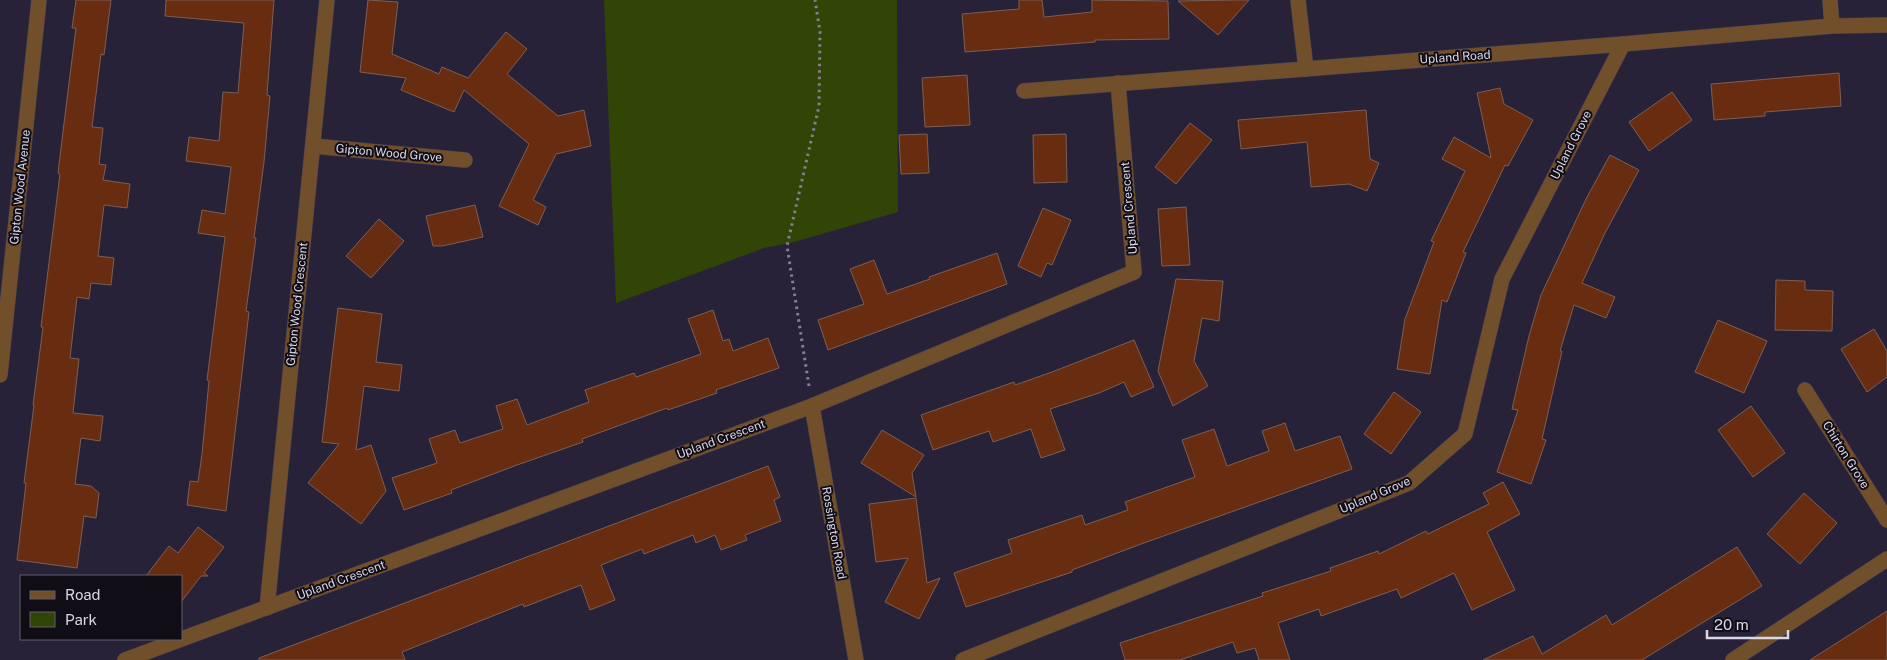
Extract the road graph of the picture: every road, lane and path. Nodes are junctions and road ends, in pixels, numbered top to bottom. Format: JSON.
{"nodes":[{"id":1,"x":39,"y":0,"type":"edge"},
{"id":2,"x":328,"y":0,"type":"edge"},
{"id":3,"x":815,"y":0,"type":"edge"},
{"id":4,"x":1298,"y":0,"type":"edge"},
{"id":5,"x":1830,"y":0,"type":"edge"},
{"id":6,"x":1887,"y":25,"type":"edge"},
{"id":7,"x":1832,"y":26,"type":"junction"},
{"id":8,"x":1623,"y":44,"type":"junction"},
{"id":9,"x":1306,"y":69,"type":"junction"},
{"id":10,"x":1118,"y":83,"type":"junction"},
{"id":11,"x":1024,"y":90,"type":"dead end"},
{"id":12,"x":313,"y":146,"type":"junction"},
{"id":13,"x":465,"y":160,"type":"dead end"},
{"id":14,"x":0,"y":374,"type":"edge"},
{"id":15,"x":1805,"y":390,"type":"dead end"},
{"id":16,"x":812,"y":406,"type":"junction"},
{"id":17,"x":1887,"y":520,"type":"edge"},
{"id":18,"x":1887,"y":559,"type":"edge"},
{"id":19,"x":267,"y":608,"type":"junction"},
{"id":20,"x":182,"y":639,"type":"edge"},
{"id":21,"x":180,"y":640,"type":"edge"},
{"id":22,"x":125,"y":660,"type":"edge"},
{"id":23,"x":856,"y":660,"type":"edge"},
{"id":24,"x":963,"y":660,"type":"edge"},
{"id":25,"x":1733,"y":660,"type":"edge"}],
"edges":[{"from":1,"to":14,"type":"street","name":"Gipton Wood Avenue"},
{"from":2,"to":12,"type":"street","name":"Gipton Wood Crescent"},
{"from":3,"to":16,"type":"path"},
{"from":4,"to":9,"type":"street"},
{"from":5,"to":7,"type":"street"},
{"from":6,"to":7,"type":"street","name":"Upland Road"},
{"from":7,"to":8,"type":"street","name":"Upland Road"},
{"from":8,"to":9,"type":"street","name":"Upland Road"},
{"from":8,"to":24,"type":"street","name":"Upland Grove"},
{"from":9,"to":10,"type":"street","name":"Upland Road"},
{"from":10,"to":11,"type":"street","name":"Upland Road"},
{"from":10,"to":16,"type":"street","name":"Upland Crescent"},
{"from":12,"to":13,"type":"street","name":"Gipton Wood Grove"},
{"from":12,"to":19,"type":"street","name":"Gipton Wood Crescent"},
{"from":15,"to":17,"type":"street","name":"Chirton Grove"},
{"from":16,"to":19,"type":"street","name":"Upland Crescent"},
{"from":16,"to":23,"type":"street","name":"Rossington Road"},
{"from":18,"to":25,"type":"street"},
{"from":19,"to":20,"type":"street","name":"Upland Crescent"},
{"from":21,"to":22,"type":"street","name":"Upland Crescent"}]}
